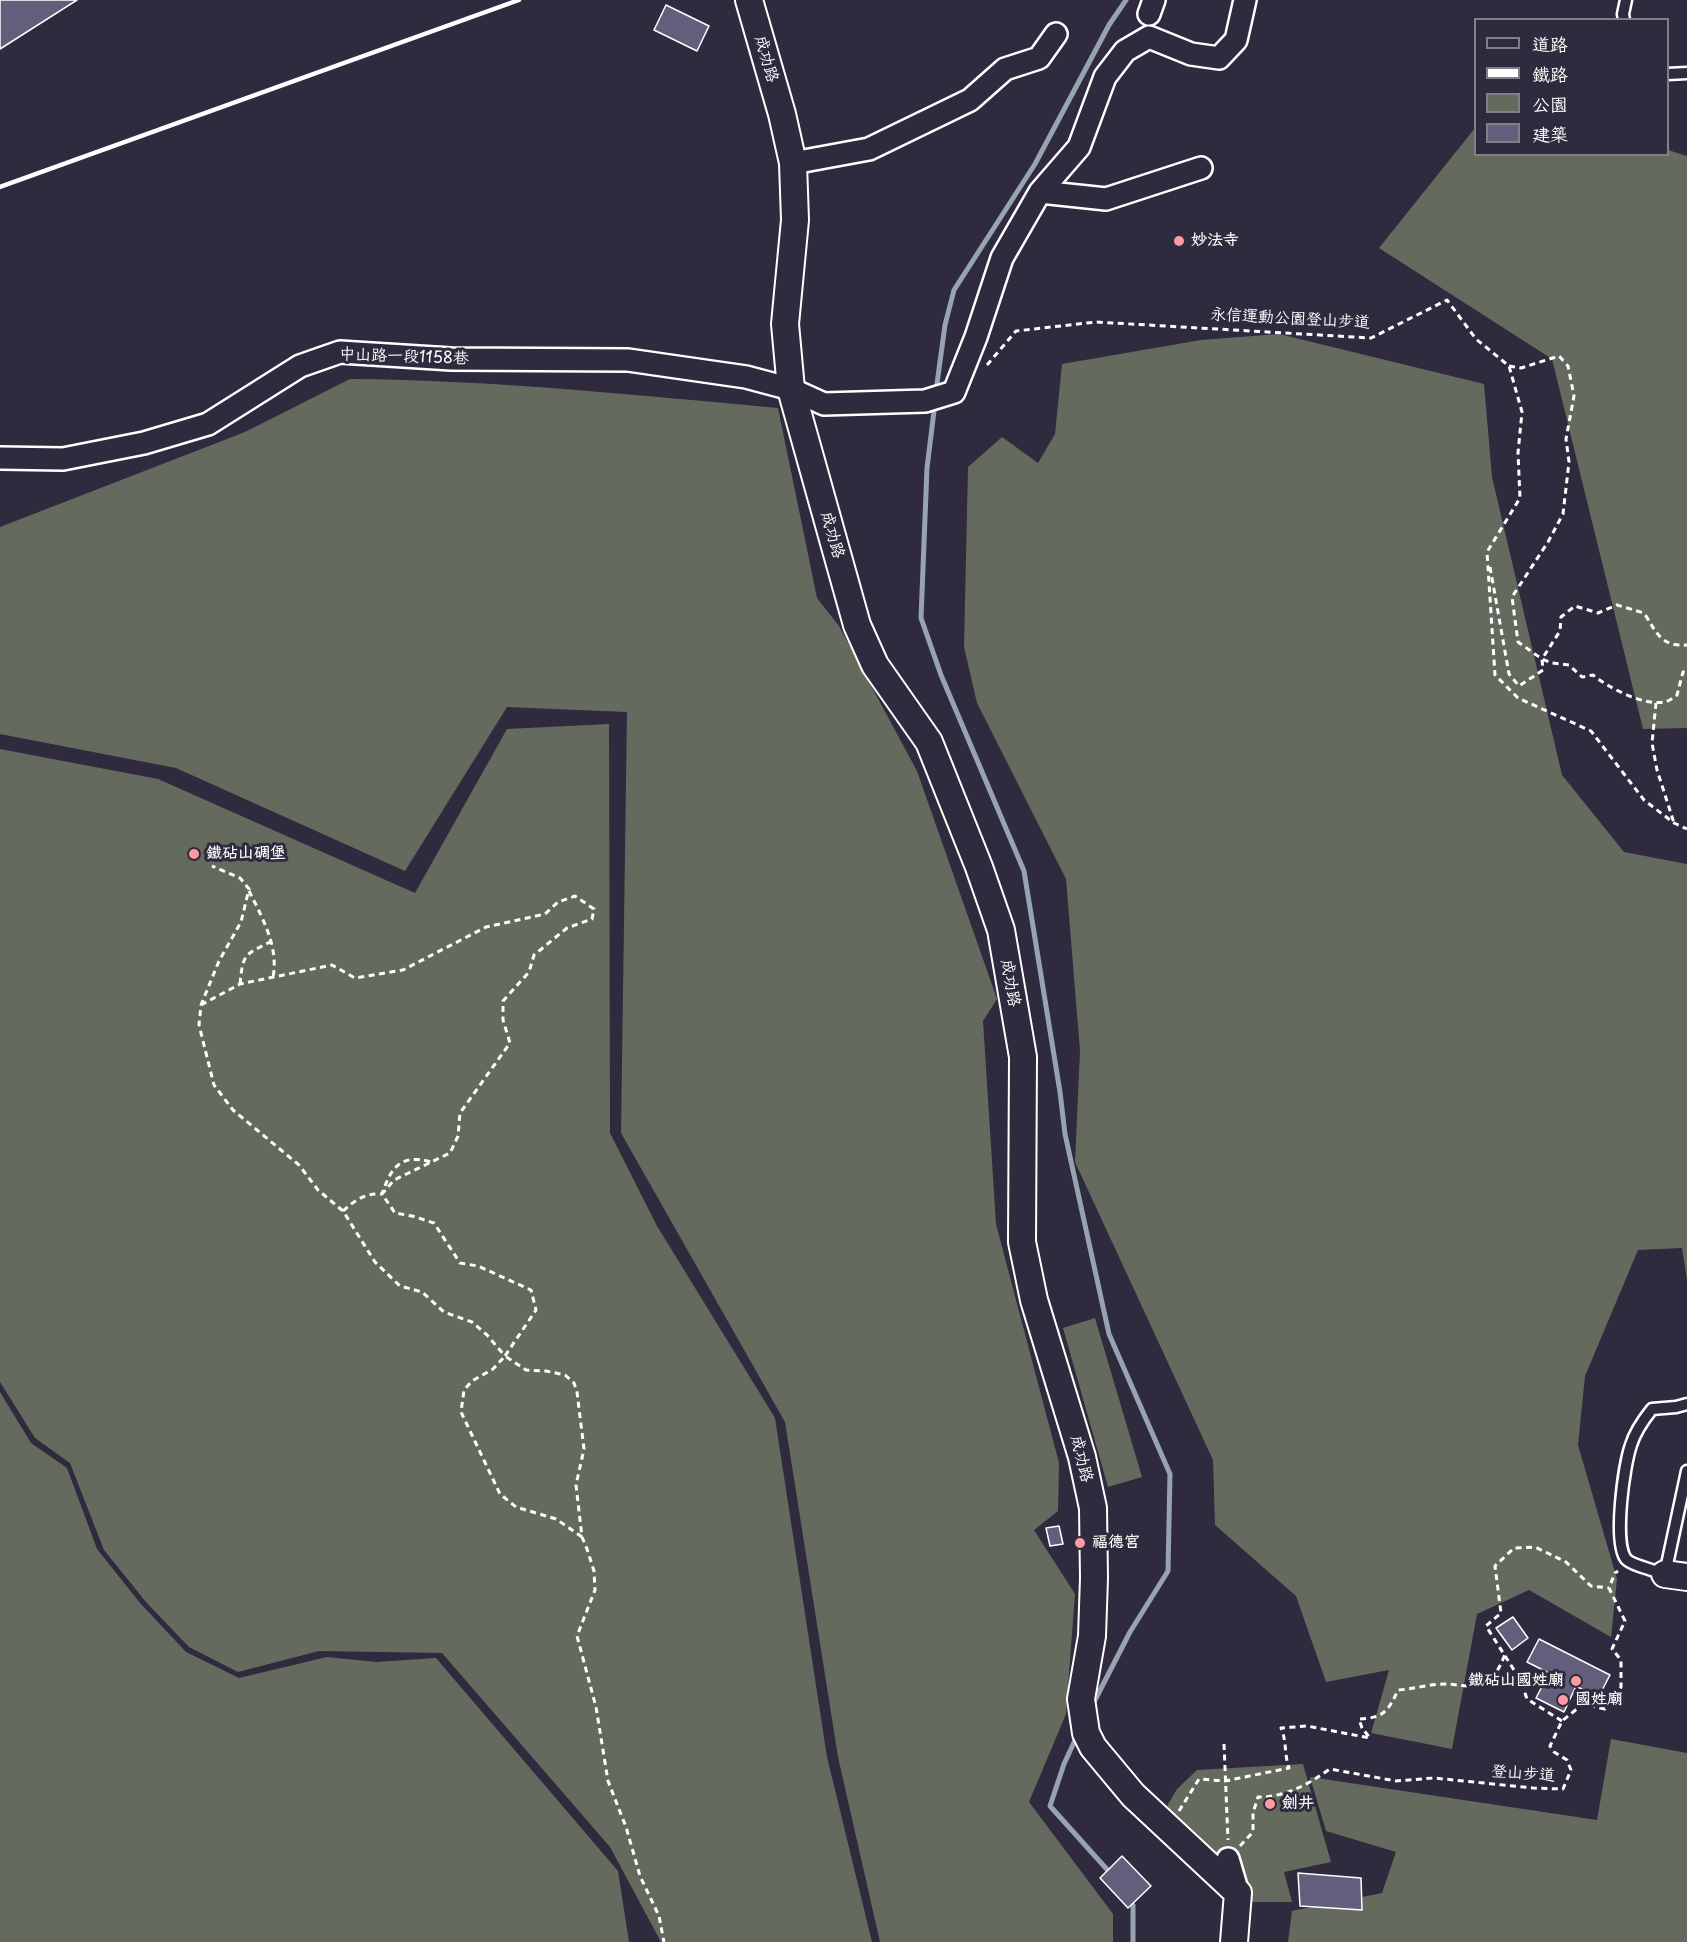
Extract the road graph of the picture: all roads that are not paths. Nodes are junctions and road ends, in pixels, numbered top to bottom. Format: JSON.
{"nodes":[{"id":1,"x":748,"y":0,"type":"edge"},
{"id":2,"x":1245,"y":0,"type":"edge"},
{"id":3,"x":1626,"y":0,"type":"edge"},
{"id":4,"x":1624,"y":18,"type":"edge"},
{"id":5,"x":1056,"y":34,"type":"dead end"},
{"id":6,"x":1669,"y":74,"type":"edge"},
{"id":7,"x":1687,"y":74,"type":"edge"},
{"id":8,"x":793,"y":163,"type":"junction"},
{"id":9,"x":1201,"y":168,"type":"dead end"},
{"id":10,"x":1040,"y":192,"type":"junction"},
{"id":11,"x":791,"y":389,"type":"junction"},
{"id":12,"x":0,"y":458,"type":"edge"},
{"id":13,"x":1687,"y":1404,"type":"edge"},
{"id":14,"x":1687,"y":1471,"type":"edge"},
{"id":15,"x":1676,"y":1576,"type":"edge"},
{"id":16,"x":1231,"y":1852,"type":"road end"},
{"id":17,"x":1238,"y":1893,"type":"junction"},
{"id":18,"x":1234,"y":1942,"type":"edge"}],
"edges":[{"from":1,"to":8,"type":"street","name":"成功路"},
{"from":2,"to":10,"type":"street"},
{"from":3,"to":4,"type":"lane"},
{"from":5,"to":8,"type":"street"},
{"from":6,"to":7,"type":"lane"},
{"from":8,"to":11,"type":"street","name":"成功路"},
{"from":9,"to":10,"type":"street"},
{"from":10,"to":11,"type":"street","name":"中山路一段1158巷"},
{"from":11,"to":12,"type":"street","name":"中山路一段1158巷"},
{"from":11,"to":17,"type":"street","name":"成功路"},
{"from":13,"to":15,"type":"lane"},
{"from":14,"to":15,"type":"lane"},
{"from":16,"to":17,"type":"street"},
{"from":17,"to":18,"type":"street"}]}
